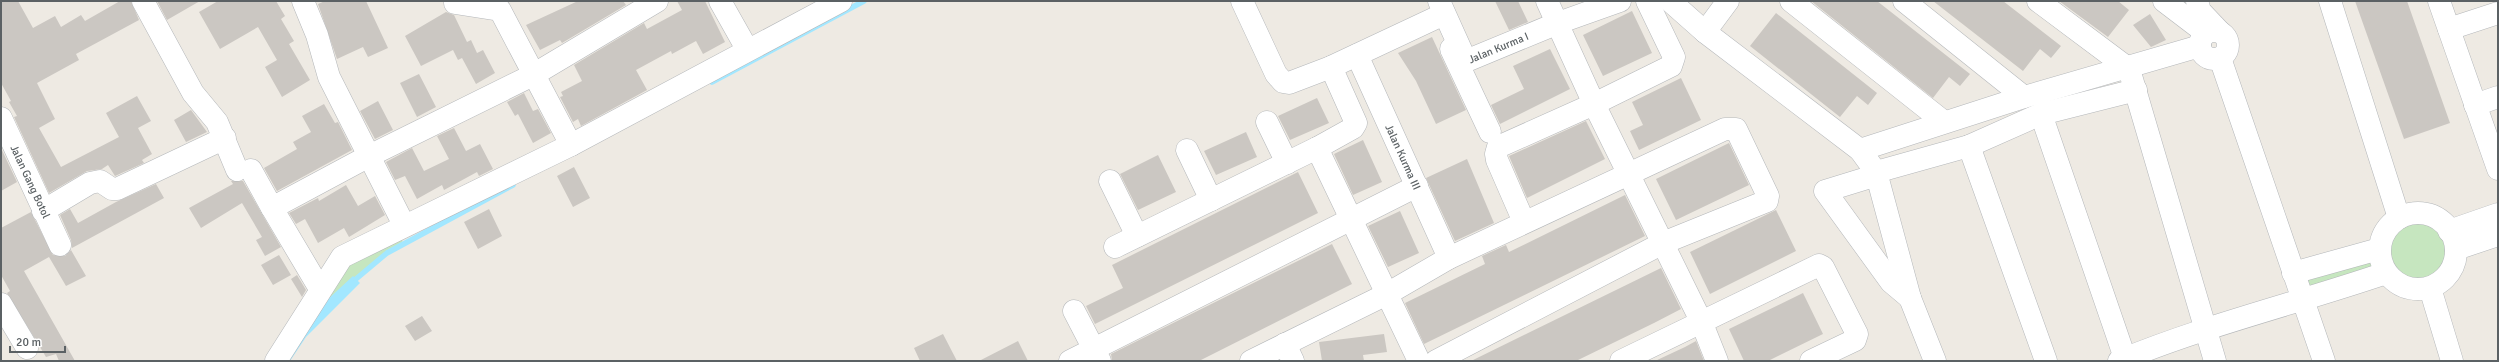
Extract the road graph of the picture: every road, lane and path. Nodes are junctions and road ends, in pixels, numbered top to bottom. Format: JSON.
{"nodes":[{"id":1,"x":143,"y":1,"type":"edge"},
{"id":2,"x":657,"y":1,"type":"edge"},
{"id":3,"x":720,"y":1,"type":"edge"},
{"id":4,"x":841,"y":1,"type":"edge"},
{"id":5,"x":1242,"y":1,"type":"edge"},
{"id":6,"x":1547,"y":1,"type":"edge"},
{"id":7,"x":1620,"y":1,"type":"edge"},
{"id":8,"x":1647,"y":1,"type":"edge"},
{"id":9,"x":1670,"y":1,"type":"edge"},
{"id":10,"x":1728,"y":1,"type":"edge"},
{"id":11,"x":1791,"y":1,"type":"edge"},
{"id":12,"x":1904,"y":1,"type":"edge"},
{"id":13,"x":2038,"y":1,"type":"edge"},
{"id":14,"x":2164,"y":1,"type":"edge"},
{"id":15,"x":2197,"y":1,"type":"edge"},
{"id":16,"x":2330,"y":1,"type":"edge"},
{"id":17,"x":2439,"y":1,"type":"edge"},
{"id":18,"x":306,"y":2,"type":"edge"},
{"id":19,"x":456,"y":3,"type":"dead end"},
{"id":20,"x":508,"y":5,"type":"edge"},
{"id":21,"x":1440,"y":11,"type":"edge"},
{"id":22,"x":2498,"y":13,"type":"edge"},
{"id":23,"x":1558,"y":23,"type":"junction"},
{"id":24,"x":2449,"y":29,"type":"junction"},
{"id":25,"x":1705,"y":32,"type":"junction"},
{"id":26,"x":2209,"y":37,"type":"junction"},
{"id":27,"x":747,"y":49,"type":"junction"},
{"id":28,"x":1357,"y":55,"type":"junction"},
{"id":29,"x":1331,"y":68,"type":"junction"},
{"id":30,"x":2128,"y":68,"type":"junction"},
{"id":31,"x":533,"y":75,"type":"junction"},
{"id":32,"x":2136,"y":90,"type":"junction"},
{"id":33,"x":2024,"y":97,"type":"junction"},
{"id":34,"x":2498,"y":97,"type":"edge"},
{"id":35,"x":1594,"y":104,"type":"junction"},
{"id":36,"x":2475,"y":105,"type":"junction"},
{"id":37,"x":2041,"y":114,"type":"junction"},
{"id":38,"x":1,"y":118,"type":"edge"},
{"id":39,"x":1267,"y":122,"type":"dead end"},
{"id":40,"x":1944,"y":122,"type":"junction"},
{"id":41,"x":1490,"y":132,"type":"dead end"},
{"id":42,"x":225,"y":138,"type":"junction"},
{"id":43,"x":571,"y":145,"type":"junction"},
{"id":44,"x":1969,"y":146,"type":"junction"},
{"id":45,"x":1317,"y":148,"type":"junction"},
{"id":46,"x":1186,"y":150,"type":"dead end"},
{"id":47,"x":1860,"y":150,"type":"junction"},
{"id":48,"x":369,"y":156,"type":"junction"},
{"id":49,"x":1286,"y":163,"type":"junction"},
{"id":50,"x":2498,"y":169,"type":"edge"},
{"id":51,"x":1629,"y":172,"type":"junction"},
{"id":52,"x":1876,"y":173,"type":"junction"},
{"id":53,"x":1110,"y":181,"type":"dead end"},
{"id":54,"x":1417,"y":186,"type":"junction"},
{"id":55,"x":1211,"y":200,"type":"junction"},
{"id":56,"x":272,"y":208,"type":"junction"},
{"id":57,"x":43,"y":211,"type":"junction"},
{"id":58,"x":2498,"y":214,"type":"edge"},
{"id":59,"x":2399,"y":218,"type":"junction"},
{"id":60,"x":1351,"y":219,"type":"junction"},
{"id":61,"x":1524,"y":222,"type":"junction"},
{"id":62,"x":404,"y":225,"type":"junction"},
{"id":63,"x":2498,"y":235,"type":"edge"},
{"id":64,"x":1137,"y":236,"type":"junction"},
{"id":65,"x":2452,"y":240,"type":"junction"},
{"id":66,"x":1663,"y":243,"type":"junction"},
{"id":67,"x":60,"y":245,"type":"dead end"},
{"id":68,"x":1115,"y":247,"type":"dead end"},
{"id":69,"x":2380,"y":249,"type":"junction"},
{"id":70,"x":1449,"y":258,"type":"junction"},
{"id":71,"x":2293,"y":273,"type":"junction"},
{"id":72,"x":2386,"y":273,"type":"junction"},
{"id":73,"x":2430,"y":288,"type":"junction"},
{"id":74,"x":320,"y":289,"type":"junction"},
{"id":75,"x":1387,"y":294,"type":"junction"},
{"id":76,"x":1910,"y":298,"type":"junction"},
{"id":77,"x":2302,"y":301,"type":"junction"},
{"id":78,"x":1,"y":304,"type":"edge"},
{"id":79,"x":1074,"y":311,"type":"dead end"},
{"id":80,"x":1701,"y":321,"type":"junction"},
{"id":81,"x":2204,"y":330,"type":"junction"},
{"id":82,"x":27,"y":348,"type":"dead end"},
{"id":83,"x":1289,"y":353,"type":"edge"},
{"id":84,"x":1097,"y":355,"type":"edge"},
{"id":85,"x":2123,"y":360,"type":"edge"},
{"id":86,"x":276,"y":361,"type":"edge"},
{"id":87,"x":1070,"y":361,"type":"edge"},
{"id":88,"x":1251,"y":361,"type":"edge"},
{"id":89,"x":1419,"y":361,"type":"edge"},
{"id":90,"x":1436,"y":361,"type":"edge"},
{"id":91,"x":1621,"y":361,"type":"edge"},
{"id":92,"x":1717,"y":361,"type":"edge"},
{"id":93,"x":1811,"y":361,"type":"edge"},
{"id":94,"x":1935,"y":361,"type":"edge"},
{"id":95,"x":2046,"y":361,"type":"edge"},
{"id":96,"x":2215,"y":361,"type":"edge"},
{"id":97,"x":2324,"y":361,"type":"edge"},
{"id":98,"x":2452,"y":361,"type":"edge"}],
"edges":[{"from":1,"to":42,"type":"street"},
{"from":2,"to":31,"type":"street"},
{"from":3,"to":27,"type":"street"},
{"from":4,"to":27,"type":"street"},
{"from":5,"to":29,"type":"street"},
{"from":6,"to":23,"type":"street"},
{"from":7,"to":23,"type":"street"},
{"from":8,"to":35,"type":"street"},
{"from":9,"to":25,"type":"street"},
{"from":10,"to":25,"type":"street"},
{"from":11,"to":40,"type":"street"},
{"from":12,"to":33,"type":"street"},
{"from":13,"to":30,"type":"street"},
{"from":14,"to":26,"type":"street"},
{"from":15,"to":26,"type":"street"},
{"from":16,"to":59,"type":"street"},
{"from":17,"to":24,"type":"street"},
{"from":18,"to":48,"type":"street"},
{"from":19,"to":20,"type":"street"},
{"from":20,"to":31,"type":"street"},
{"from":21,"to":23,"type":"street","name":"Jalan Kurma I"},
{"from":21,"to":28,"type":"street"},
{"from":21,"to":41,"type":"street"},
{"from":22,"to":24,"type":"street"},
{"from":23,"to":35,"type":"street"},
{"from":24,"to":36,"type":"street"},
{"from":25,"to":47,"type":"street"},
{"from":26,"to":30,"type":"street"},
{"from":26,"to":71,"type":"street"},
{"from":27,"to":43,"type":"street"},
{"from":28,"to":29,"type":"street"},
{"from":28,"to":54,"type":"street","name":"Jalan Kurma III"},
{"from":29,"to":45,"type":"street"},
{"from":30,"to":32,"type":"street"},
{"from":30,"to":33,"type":"street"},
{"from":31,"to":43,"type":"street"},
{"from":31,"to":48,"type":"street"},
{"from":32,"to":37,"type":"street"},
{"from":32,"to":81,"type":"street"},
{"from":33,"to":40,"type":"street"},
{"from":34,"to":36,"type":"street"},
{"from":35,"to":51,"type":"street"},
{"from":35,"to":61,"type":"street"},
{"from":36,"to":50,"type":"street"},
{"from":37,"to":44,"type":"street"},
{"from":37,"to":85,"type":"street"},
{"from":38,"to":57,"type":"street","name":"Jalan Gang Botol"},
{"from":39,"to":49,"type":"street"},
{"from":40,"to":47,"type":"street"},
{"from":42,"to":56,"type":"street"},
{"from":42,"to":57,"type":"street"},
{"from":43,"to":62,"type":"street"},
{"from":44,"to":52,"type":"street"},
{"from":44,"to":95,"type":"street"},
{"from":45,"to":49,"type":"street"},
{"from":45,"to":60,"type":"street"},
{"from":46,"to":55,"type":"street"},
{"from":47,"to":52,"type":"street"},
{"from":48,"to":56,"type":"street"},
{"from":48,"to":62,"type":"street"},
{"from":49,"to":55,"type":"street"},
{"from":51,"to":61,"type":"street"},
{"from":51,"to":66,"type":"street"},
{"from":51,"to":66,"type":"street"},
{"from":52,"to":76,"type":"street"},
{"from":52,"to":76,"type":"street"},
{"from":53,"to":64,"type":"street"},
{"from":54,"to":60,"type":"street"},
{"from":54,"to":70,"type":"street","name":"Jalan Kurma III"},
{"from":55,"to":64,"type":"street"},
{"from":56,"to":74,"type":"street"},
{"from":57,"to":67,"type":"street","name":"Jalan Gang Botol"},
{"from":58,"to":65,"type":"street"},
{"from":59,"to":65,"type":"street"},
{"from":59,"to":69,"type":"street"},
{"from":60,"to":75,"type":"street"},
{"from":60,"to":84,"type":"street"},
{"from":61,"to":70,"type":"street"},
{"from":62,"to":74,"type":"street"},
{"from":63,"to":65,"type":"street"},
{"from":64,"to":68,"type":"street"},
{"from":65,"to":73,"type":"street"},
{"from":66,"to":80,"type":"street"},
{"from":66,"to":90,"type":"street"},
{"from":69,"to":71,"type":"street"},
{"from":69,"to":72,"type":"street"},
{"from":70,"to":75,"type":"street"},
{"from":71,"to":77,"type":"street"},
{"from":72,"to":73,"type":"street"},
{"from":72,"to":77,"type":"street"},
{"from":73,"to":98,"type":"street"},
{"from":74,"to":86,"type":"street"},
{"from":75,"to":83,"type":"street"},
{"from":75,"to":89,"type":"street"},
{"from":76,"to":94,"type":"street"},
{"from":77,"to":81,"type":"street"},
{"from":77,"to":97,"type":"street"},
{"from":78,"to":82,"type":"street"},
{"from":79,"to":84,"type":"street"},
{"from":80,"to":91,"type":"street"},
{"from":80,"to":92,"type":"street"},
{"from":80,"to":93,"type":"street"},
{"from":81,"to":85,"type":"street"},
{"from":81,"to":96,"type":"street"},
{"from":83,"to":88,"type":"street"},
{"from":84,"to":87,"type":"street"}]}
